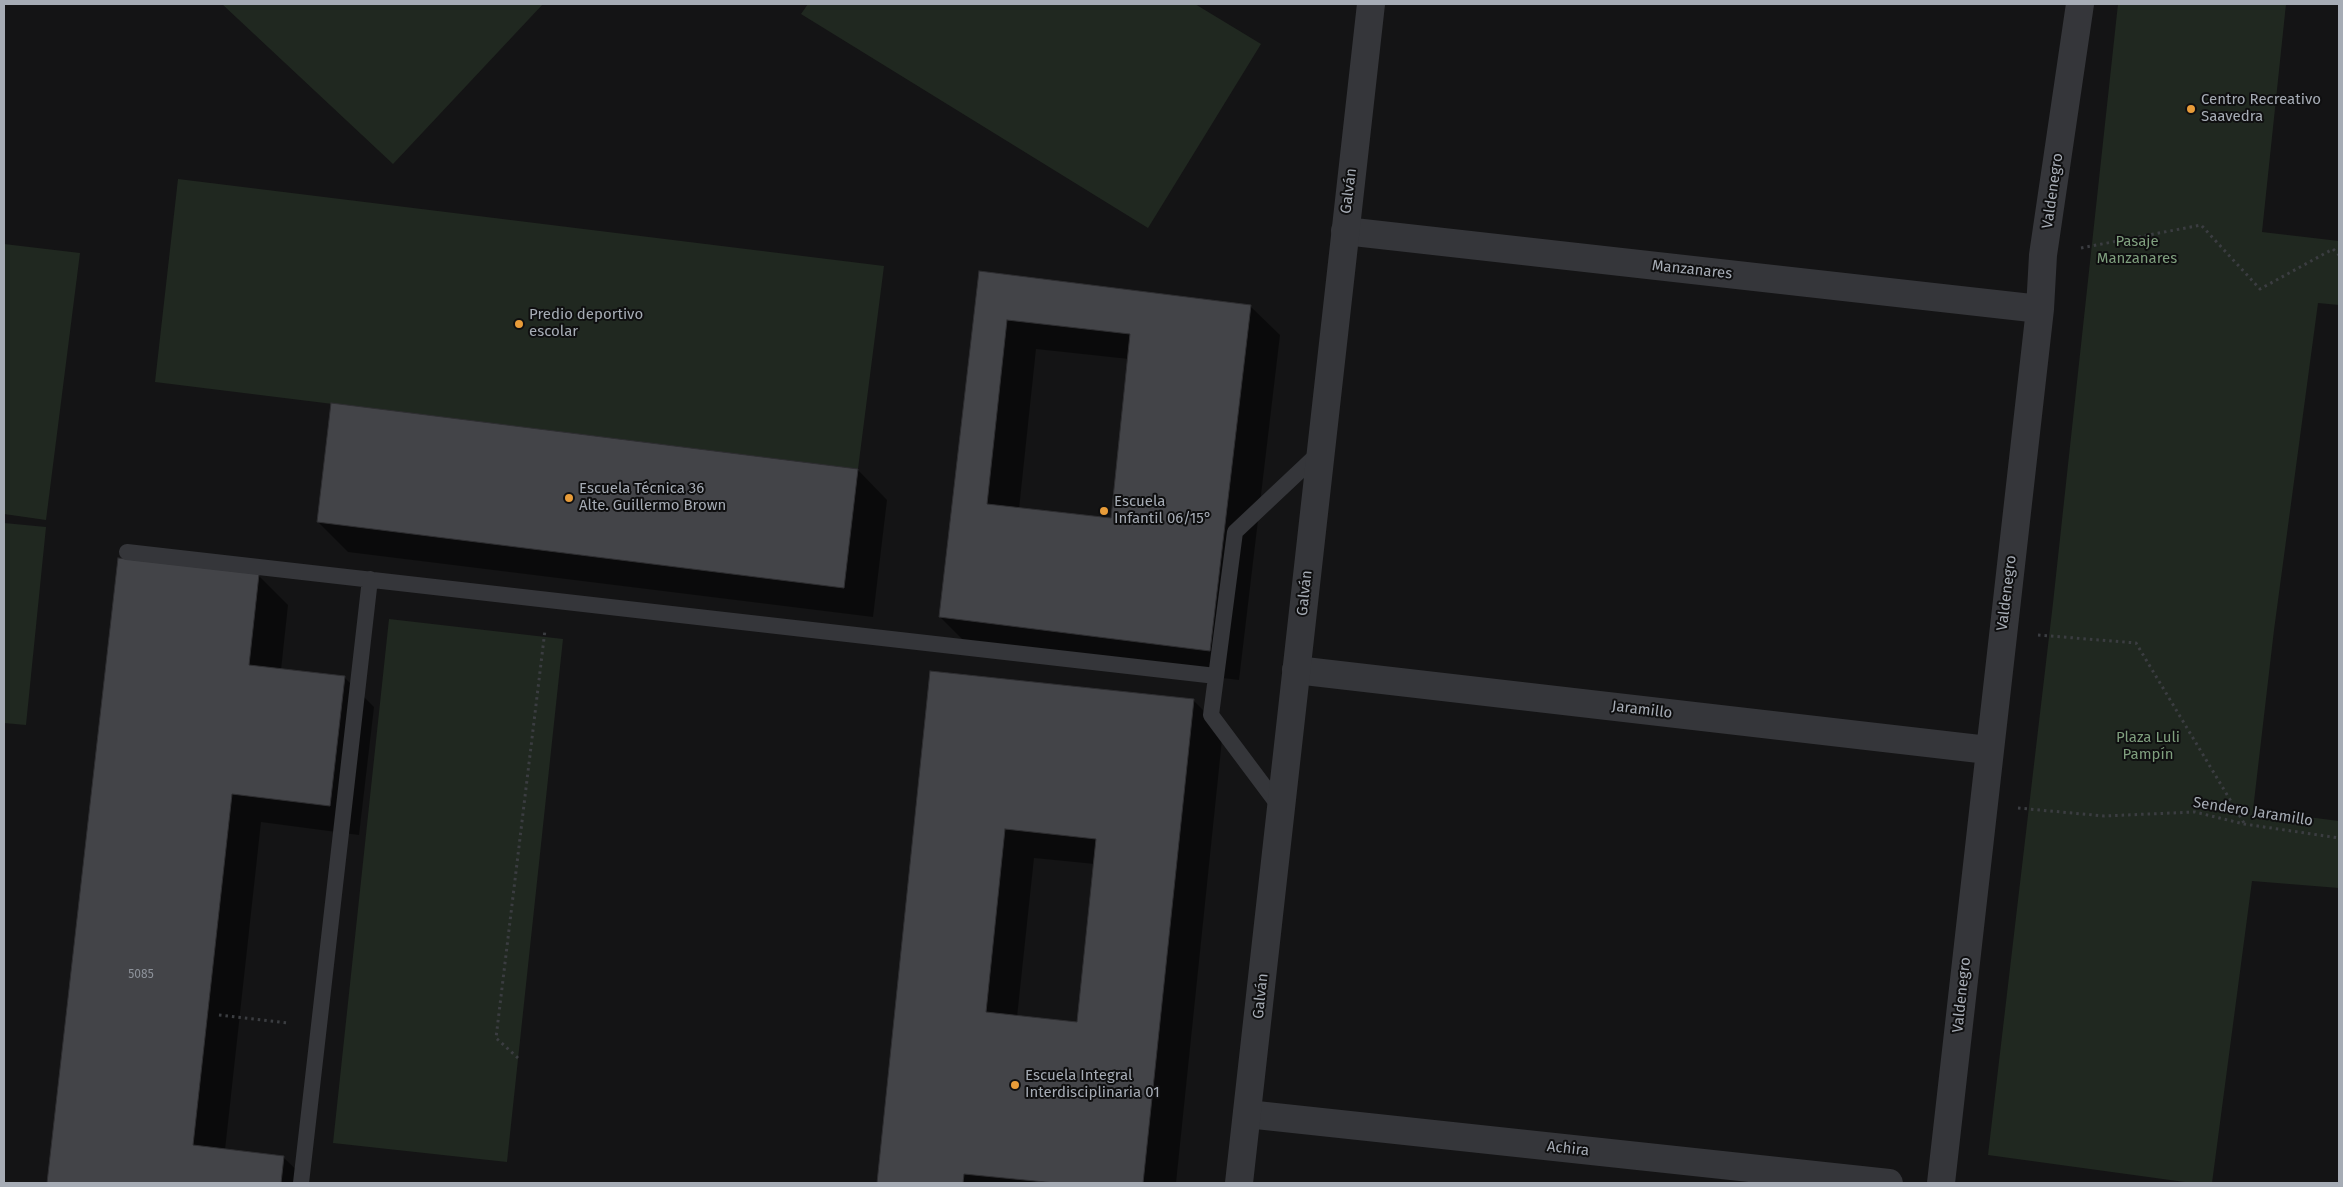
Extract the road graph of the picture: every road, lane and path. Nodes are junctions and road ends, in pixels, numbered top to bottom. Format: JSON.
{"nodes":[{"id":1,"x":1371,"y":4,"type":"edge"},
{"id":2,"x":2080,"y":4,"type":"edge"},
{"id":3,"x":1345,"y":231,"type":"junction"},
{"id":4,"x":2044,"y":255,"type":"junction"},
{"id":5,"x":2339,"y":255,"type":"edge"},
{"id":6,"x":2040,"y":309,"type":"junction"},
{"id":7,"x":1320,"y":452,"type":"junction"},
{"id":8,"x":127,"y":552,"type":"dead end"},
{"id":9,"x":370,"y":579,"type":"junction"},
{"id":10,"x":549,"y":600,"type":"junction"},
{"id":11,"x":2002,"y":632,"type":"junction"},
{"id":12,"x":1296,"y":670,"type":"junction"},
{"id":13,"x":1216,"y":676,"type":"junction"},
{"id":14,"x":1988,"y":750,"type":"junction"},
{"id":15,"x":1982,"y":805,"type":"junction"},
{"id":16,"x":1282,"y":810,"type":"junction"},
{"id":17,"x":2244,"y":824,"type":"junction"},
{"id":18,"x":2339,"y":838,"type":"edge"},
{"id":19,"x":219,"y":1015,"type":"dead end"},
{"id":20,"x":319,"y":1026,"type":"junction"},
{"id":21,"x":518,"y":1058,"type":"dead end"},
{"id":22,"x":1248,"y":1114,"type":"junction"},
{"id":23,"x":301,"y":1183,"type":"edge"},
{"id":24,"x":1239,"y":1183,"type":"edge"},
{"id":25,"x":1889,"y":1183,"type":"edge"},
{"id":26,"x":1941,"y":1183,"type":"edge"}],
"edges":[{"from":1,"to":3,"type":"street","name":"Galván"},
{"from":2,"to":4,"type":"street","name":"Valdenegro"},
{"from":3,"to":6,"type":"street","name":"Manzanares"},
{"from":3,"to":7,"type":"street","name":"Galván"},
{"from":4,"to":5,"type":"path"},
{"from":4,"to":6,"type":"street","name":"Valdenegro"},
{"from":6,"to":11,"type":"street","name":"Valdenegro"},
{"from":7,"to":12,"type":"street","name":"Galván"},
{"from":7,"to":13,"type":"lane"},
{"from":8,"to":9,"type":"lane"},
{"from":9,"to":10,"type":"lane"},
{"from":9,"to":20,"type":"lane"},
{"from":10,"to":13,"type":"lane"},
{"from":10,"to":21,"type":"path"},
{"from":11,"to":14,"type":"street","name":"Valdenegro"},
{"from":11,"to":17,"type":"path"},
{"from":12,"to":14,"type":"street","name":"Jaramillo"},
{"from":12,"to":16,"type":"street","name":"Galván"},
{"from":13,"to":16,"type":"lane"},
{"from":14,"to":15,"type":"street","name":"Valdenegro"},
{"from":15,"to":17,"type":"path","name":"Sendero Jaramillo"},
{"from":15,"to":26,"type":"street","name":"Valdenegro"},
{"from":16,"to":22,"type":"street","name":"Galván"},
{"from":17,"to":18,"type":"path","name":"Sendero Jaramillo"},
{"from":19,"to":20,"type":"path"},
{"from":20,"to":23,"type":"lane"},
{"from":22,"to":24,"type":"street","name":"Galván"},
{"from":22,"to":25,"type":"street","name":"Achira"}]}
